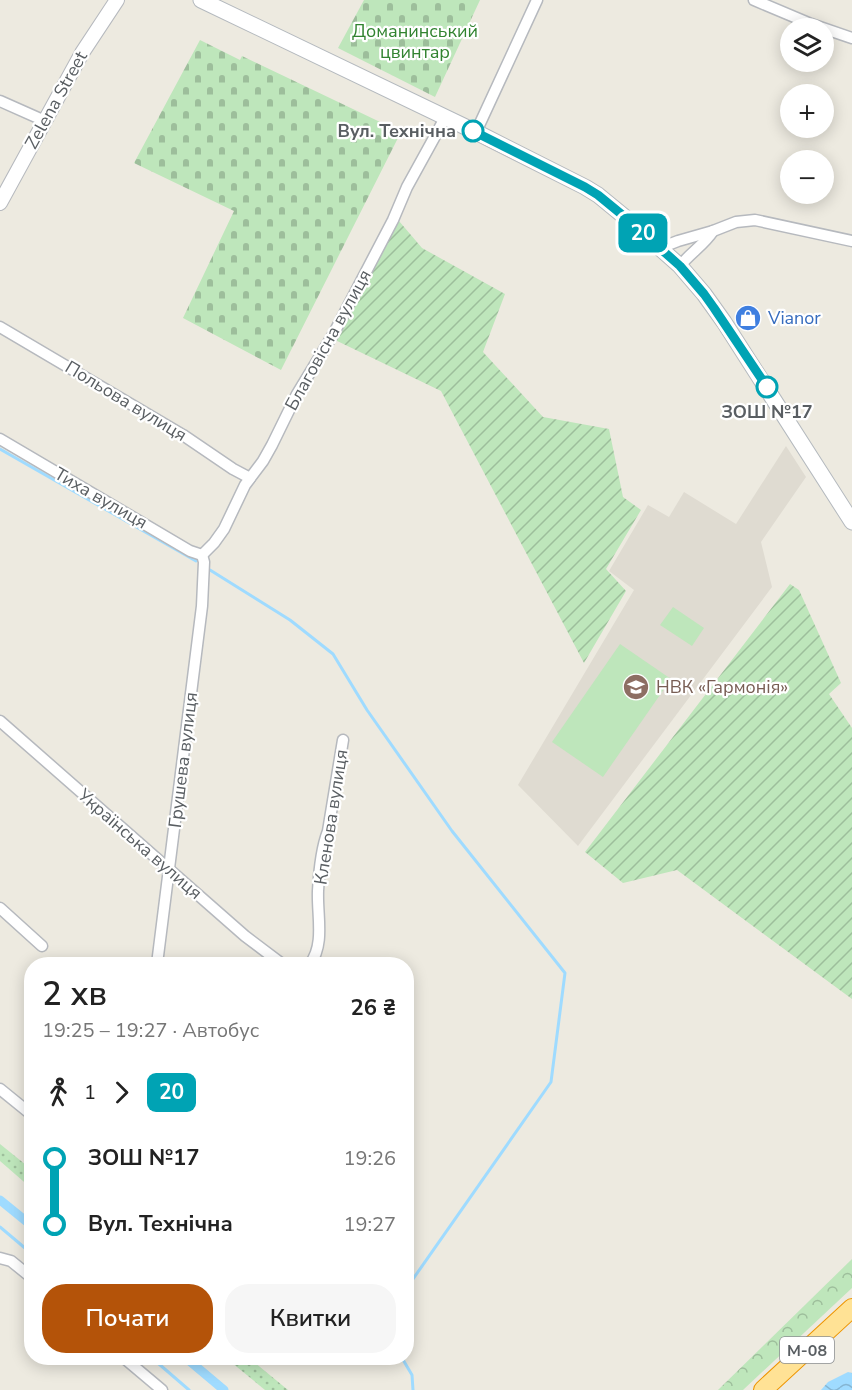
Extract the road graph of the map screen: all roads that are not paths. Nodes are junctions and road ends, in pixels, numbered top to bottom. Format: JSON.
{"nodes":[{"id":1,"x":117,"y":0,"type":"edge"},
{"id":2,"x":201,"y":0,"type":"edge"},
{"id":3,"x":537,"y":0,"type":"edge"},
{"id":4,"x":754,"y":0,"type":"edge"},
{"id":5,"x":852,"y":39,"type":"edge"},
{"id":6,"x":0,"y":101,"type":"edge"},
{"id":7,"x":445,"y":118,"type":"junction"},
{"id":8,"x":45,"y":121,"type":"junction"},
{"id":9,"x":476,"y":132,"type":"junction"},
{"id":10,"x":0,"y":203,"type":"edge"},
{"id":11,"x":713,"y":231,"type":"junction"},
{"id":12,"x":852,"y":242,"type":"edge"},
{"id":13,"x":660,"y":248,"type":"junction"},
{"id":14,"x":680,"y":266,"type":"junction"},
{"id":15,"x":0,"y":327,"type":"edge"},
{"id":16,"x":0,"y":439,"type":"edge"},
{"id":17,"x":250,"y":477,"type":"junction"},
{"id":18,"x":852,"y":522,"type":"edge"},
{"id":19,"x":202,"y":555,"type":"junction"},
{"id":20,"x":0,"y":721,"type":"edge"},
{"id":21,"x":343,"y":740,"type":"dead end"},
{"id":22,"x":169,"y":868,"type":"junction"},
{"id":23,"x":0,"y":908,"type":"edge"},
{"id":24,"x":42,"y":946,"type":"dead end"},
{"id":25,"x":158,"y":957,"type":"edge"},
{"id":26,"x":273,"y":957,"type":"edge"},
{"id":27,"x":315,"y":957,"type":"edge"},
{"id":28,"x":0,"y":1089,"type":"edge"},
{"id":29,"x":24,"y":1108,"type":"edge"},
{"id":30,"x":0,"y":1258,"type":"edge"},
{"id":31,"x":24,"y":1272,"type":"edge"},
{"id":32,"x":852,"y":1309,"type":"edge"},
{"id":33,"x":132,"y":1365,"type":"edge"},
{"id":34,"x":162,"y":1390,"type":"edge"},
{"id":35,"x":763,"y":1390,"type":"edge"}],
"edges":[{"from":1,"to":8,"type":"street","name":"Zelena Street"},
{"from":2,"to":7,"type":"main road"},
{"from":3,"to":9,"type":"street"},
{"from":4,"to":5,"type":"street"},
{"from":6,"to":8,"type":"street"},
{"from":7,"to":9,"type":"main road"},
{"from":7,"to":17,"type":"street","name":"Благовісна вулиця"},
{"from":8,"to":10,"type":"street","name":"Zelena Street"},
{"from":9,"to":13,"type":"main road"},
{"from":11,"to":12,"type":"street"},
{"from":11,"to":13,"type":"street"},
{"from":11,"to":14,"type":"street"},
{"from":13,"to":14,"type":"main road"},
{"from":14,"to":18,"type":"main road"},
{"from":15,"to":17,"type":"street","name":"Польова вулиця"},
{"from":16,"to":19,"type":"street","name":"Тиха вулиця"},
{"from":17,"to":19,"type":"street","name":"Благовісна вулиця"},
{"from":19,"to":22,"type":"street","name":"Грушева вулиця"},
{"from":20,"to":22,"type":"street","name":"Українська вулиця"},
{"from":21,"to":27,"type":"street","name":"Кленова вулиця"},
{"from":22,"to":25,"type":"street","name":"Грушева вулиця"},
{"from":22,"to":26,"type":"street","name":"Українська вулиця"},
{"from":23,"to":24,"type":"street"},
{"from":28,"to":29,"type":"street"},
{"from":30,"to":31,"type":"street"},
{"from":32,"to":35,"type":"highway","number":"М-08"},
{"from":33,"to":34,"type":"street"}]}
